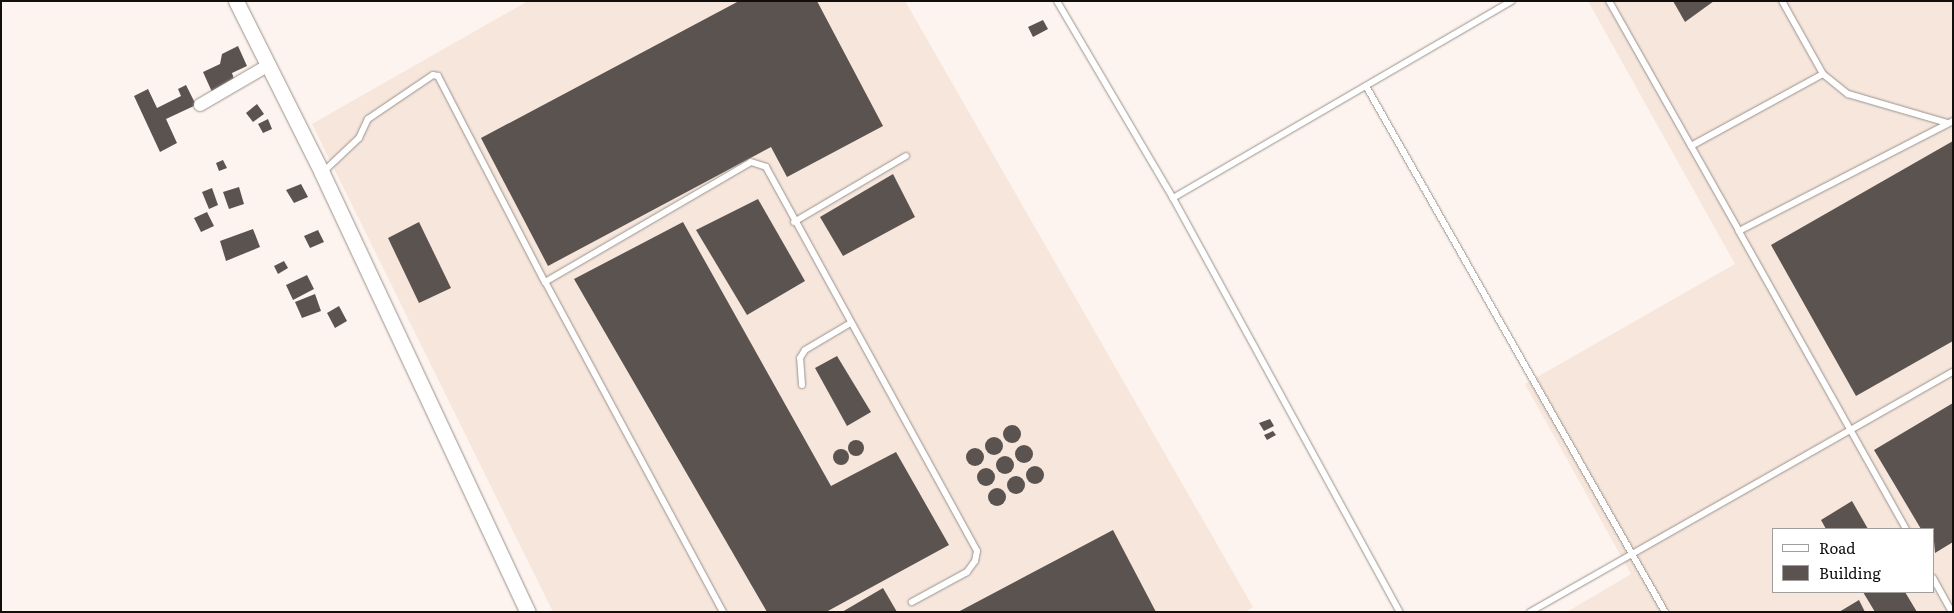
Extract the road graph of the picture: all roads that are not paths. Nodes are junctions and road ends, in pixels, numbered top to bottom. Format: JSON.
{"nodes":[{"id":1,"x":236,"y":1,"type":"edge"},
{"id":2,"x":1057,"y":1,"type":"edge"},
{"id":3,"x":1512,"y":1,"type":"edge"},
{"id":4,"x":1609,"y":1,"type":"edge"},
{"id":5,"x":1782,"y":1,"type":"edge"},
{"id":6,"x":267,"y":66,"type":"junction"},
{"id":7,"x":1823,"y":74,"type":"junction"},
{"id":8,"x":1366,"y":86,"type":"junction"},
{"id":9,"x":200,"y":105,"type":"dead end"},
{"id":10,"x":1950,"y":122,"type":"edge"},
{"id":11,"x":1691,"y":146,"type":"junction"},
{"id":12,"x":906,"y":156,"type":"dead end"},
{"id":13,"x":322,"y":173,"type":"junction"},
{"id":14,"x":1173,"y":198,"type":"junction"},
{"id":15,"x":794,"y":222,"type":"junction"},
{"id":16,"x":1739,"y":231,"type":"junction"},
{"id":17,"x":545,"y":282,"type":"junction"},
{"id":18,"x":849,"y":324,"type":"junction"},
{"id":19,"x":1953,"y":372,"type":"edge"},
{"id":20,"x":802,"y":384,"type":"dead end"},
{"id":21,"x":1850,"y":430,"type":"junction"},
{"id":22,"x":1905,"y":528,"type":"edge"},
{"id":23,"x":1633,"y":556,"type":"junction"},
{"id":24,"x":1934,"y":580,"type":"edge"},
{"id":25,"x":912,"y":602,"type":"dead end"},
{"id":26,"x":528,"y":612,"type":"edge"},
{"id":27,"x":723,"y":612,"type":"edge"},
{"id":28,"x":1400,"y":612,"type":"edge"},
{"id":29,"x":1530,"y":612,"type":"edge"},
{"id":30,"x":1665,"y":612,"type":"edge"},
{"id":31,"x":1952,"y":612,"type":"edge"}],
"edges":[{"from":1,"to":6,"type":"street"},
{"from":2,"to":14,"type":"lane"},
{"from":3,"to":8,"type":"lane"},
{"from":4,"to":11,"type":"lane"},
{"from":5,"to":7,"type":"lane"},
{"from":6,"to":9,"type":"street"},
{"from":6,"to":13,"type":"street"},
{"from":7,"to":10,"type":"lane"},
{"from":7,"to":11,"type":"lane"},
{"from":8,"to":14,"type":"lane"},
{"from":8,"to":23,"type":"lane"},
{"from":10,"to":16,"type":"lane"},
{"from":11,"to":16,"type":"lane"},
{"from":12,"to":15,"type":"lane"},
{"from":13,"to":17,"type":"lane"},
{"from":13,"to":26,"type":"street"},
{"from":14,"to":28,"type":"lane"},
{"from":15,"to":17,"type":"lane"},
{"from":15,"to":18,"type":"lane"},
{"from":16,"to":21,"type":"lane"},
{"from":17,"to":27,"type":"lane"},
{"from":18,"to":20,"type":"lane"},
{"from":18,"to":25,"type":"lane"},
{"from":19,"to":21,"type":"lane"},
{"from":21,"to":22,"type":"lane"},
{"from":21,"to":23,"type":"lane"},
{"from":23,"to":29,"type":"lane"},
{"from":23,"to":30,"type":"lane"},
{"from":24,"to":31,"type":"lane"}]}
